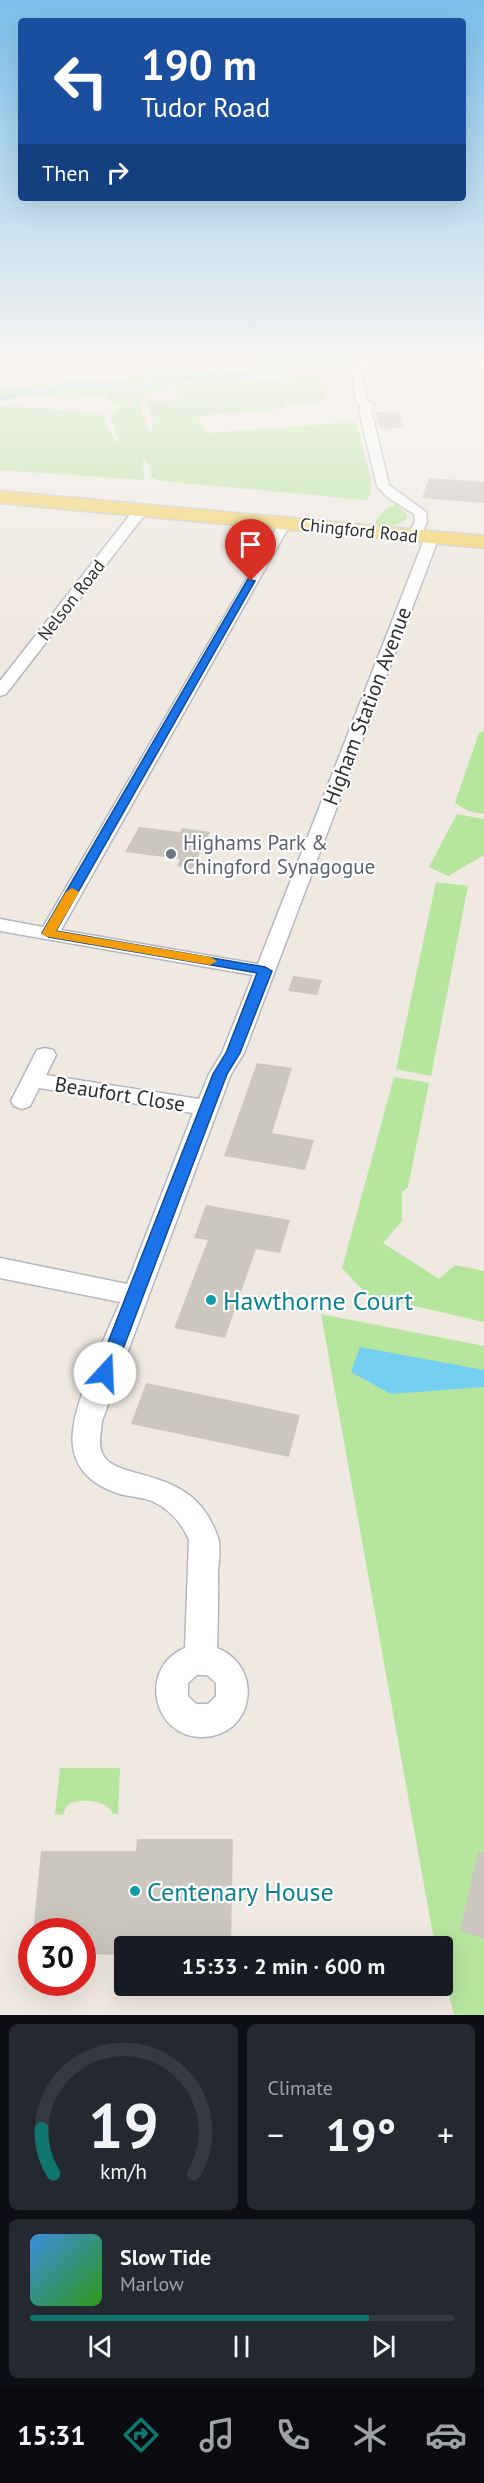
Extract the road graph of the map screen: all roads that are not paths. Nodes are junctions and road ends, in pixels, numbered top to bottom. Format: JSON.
{"nodes":[{"id":1,"x":375,"y":453,"type":"edge"},
{"id":2,"x":1,"y":499,"type":"edge"},
{"id":3,"x":141,"y":510,"type":"junction"},
{"id":4,"x":285,"y":523,"type":"junction"},
{"id":5,"x":423,"y":536,"type":"junction"},
{"id":6,"x":484,"y":542,"type":"edge"},
{"id":7,"x":0,"y":691,"type":"edge"},
{"id":8,"x":0,"y":925,"type":"edge"},
{"id":9,"x":49,"y":933,"type":"junction"},
{"id":10,"x":265,"y":971,"type":"junction"},
{"id":11,"x":45,"y":1055,"type":"dead end"},
{"id":12,"x":33,"y":1080,"type":"junction"},
{"id":13,"x":22,"y":1101,"type":"dead end"},
{"id":14,"x":207,"y":1108,"type":"junction"},
{"id":15,"x":0,"y":1268,"type":"edge"},
{"id":16,"x":134,"y":1295,"type":"junction"},
{"id":17,"x":201,"y":1660,"type":"dead end"}],
"edges":[{"from":1,"to":5,"type":"street","name":"Higham Station Avenue"},
{"from":2,"to":3,"type":"main road","name":"Chingford Road"},
{"from":3,"to":4,"type":"main road","name":"Chingford Road"},
{"from":3,"to":7,"type":"street","name":"Nelson Road"},
{"from":4,"to":5,"type":"main road","name":"Chingford Road"},
{"from":4,"to":9,"type":"street"},
{"from":5,"to":6,"type":"main road","name":"Chingford Road"},
{"from":5,"to":10,"type":"street","name":"Higham Station Avenue"},
{"from":8,"to":9,"type":"street"},
{"from":9,"to":10,"type":"street"},
{"from":10,"to":14,"type":"street","name":"Higham Station Avenue"},
{"from":11,"to":12,"type":"street","name":"Beaufort Close"},
{"from":12,"to":13,"type":"street","name":"Beaufort Close"},
{"from":12,"to":14,"type":"street","name":"Beaufort Close"},
{"from":14,"to":16,"type":"street","name":"Higham Station Avenue"},
{"from":15,"to":16,"type":"street"},
{"from":16,"to":17,"type":"street","name":"Higham Station Avenue"}]}
